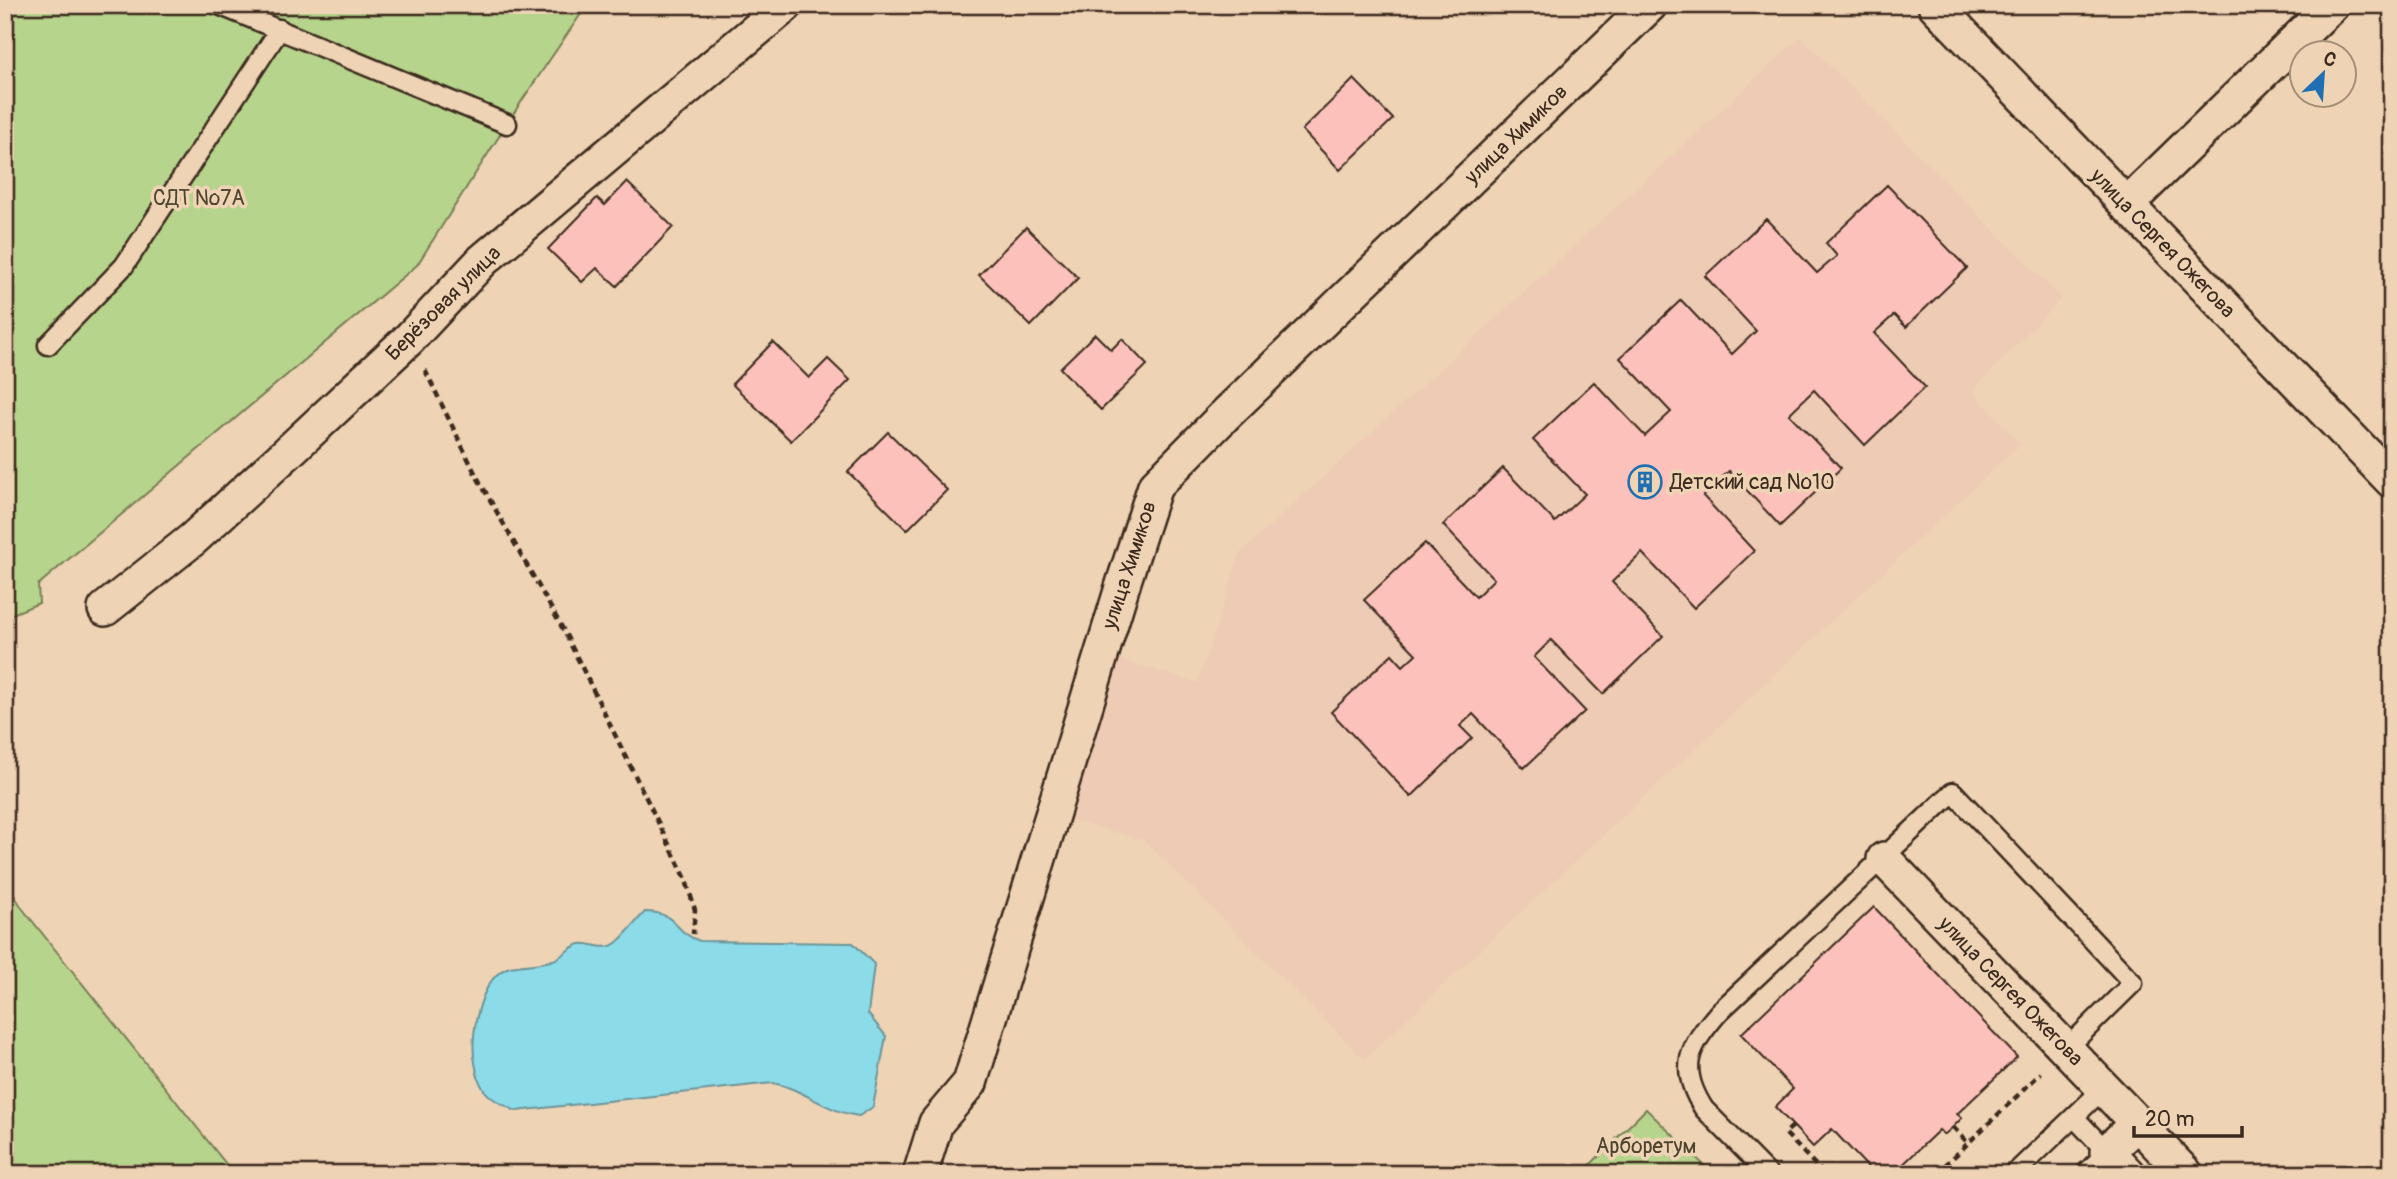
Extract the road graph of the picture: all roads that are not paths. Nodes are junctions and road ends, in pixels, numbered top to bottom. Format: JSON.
{"nodes":[{"id":1,"x":219,"y":5,"type":"edge"},
{"id":2,"x":786,"y":5,"type":"edge"},
{"id":3,"x":1650,"y":5,"type":"edge"},
{"id":4,"x":1935,"y":5,"type":"edge"},
{"id":5,"x":2332,"y":5,"type":"edge"},
{"id":6,"x":280,"y":29,"type":"junction"},
{"id":7,"x":507,"y":124,"type":"dead end"},
{"id":8,"x":2126,"y":205,"type":"junction"},
{"id":9,"x":48,"y":345,"type":"dead end"},
{"id":10,"x":2392,"y":481,"type":"edge"},
{"id":11,"x":105,"y":609,"type":"dead end"},
{"id":12,"x":1884,"y":859,"type":"junction"},
{"id":13,"x":2066,"y":1049,"type":"junction"},
{"id":14,"x":2104,"y":1088,"type":"junction"},
{"id":15,"x":2074,"y":1117,"type":"junction"},
{"id":16,"x":2137,"y":1122,"type":"junction"},
{"id":17,"x":2107,"y":1167,"type":"edge"},
{"id":18,"x":920,"y":1174,"type":"edge"},
{"id":19,"x":1768,"y":1174,"type":"edge"},
{"id":20,"x":2014,"y":1174,"type":"edge"},
{"id":21,"x":2186,"y":1174,"type":"edge"}],
"edges":[{"from":1,"to":6,"type":"lane"},
{"from":2,"to":11,"type":"street","name":"Берёзовая улица"},
{"from":3,"to":18,"type":"street","name":"улица Химиков"},
{"from":4,"to":8,"type":"street","name":"улица Сергея Ожегова"},
{"from":5,"to":8,"type":"street"},
{"from":6,"to":7,"type":"lane"},
{"from":6,"to":9,"type":"lane"},
{"from":8,"to":10,"type":"street","name":"улица Сергея Ожегова"},
{"from":12,"to":13,"type":"street","name":"улица Сергея Ожегова"},
{"from":12,"to":13,"type":"lane"},
{"from":12,"to":19,"type":"lane"},
{"from":13,"to":14,"type":"street","name":"улица Сергея Ожегова"},
{"from":14,"to":15,"type":"lane"},
{"from":14,"to":16,"type":"street","name":"улица Сергея Ожегова"},
{"from":15,"to":17,"type":"lane"},
{"from":15,"to":20,"type":"lane"},
{"from":16,"to":17,"type":"street"},
{"from":16,"to":21,"type":"street","name":"улица Сергея Ожегова"}]}
